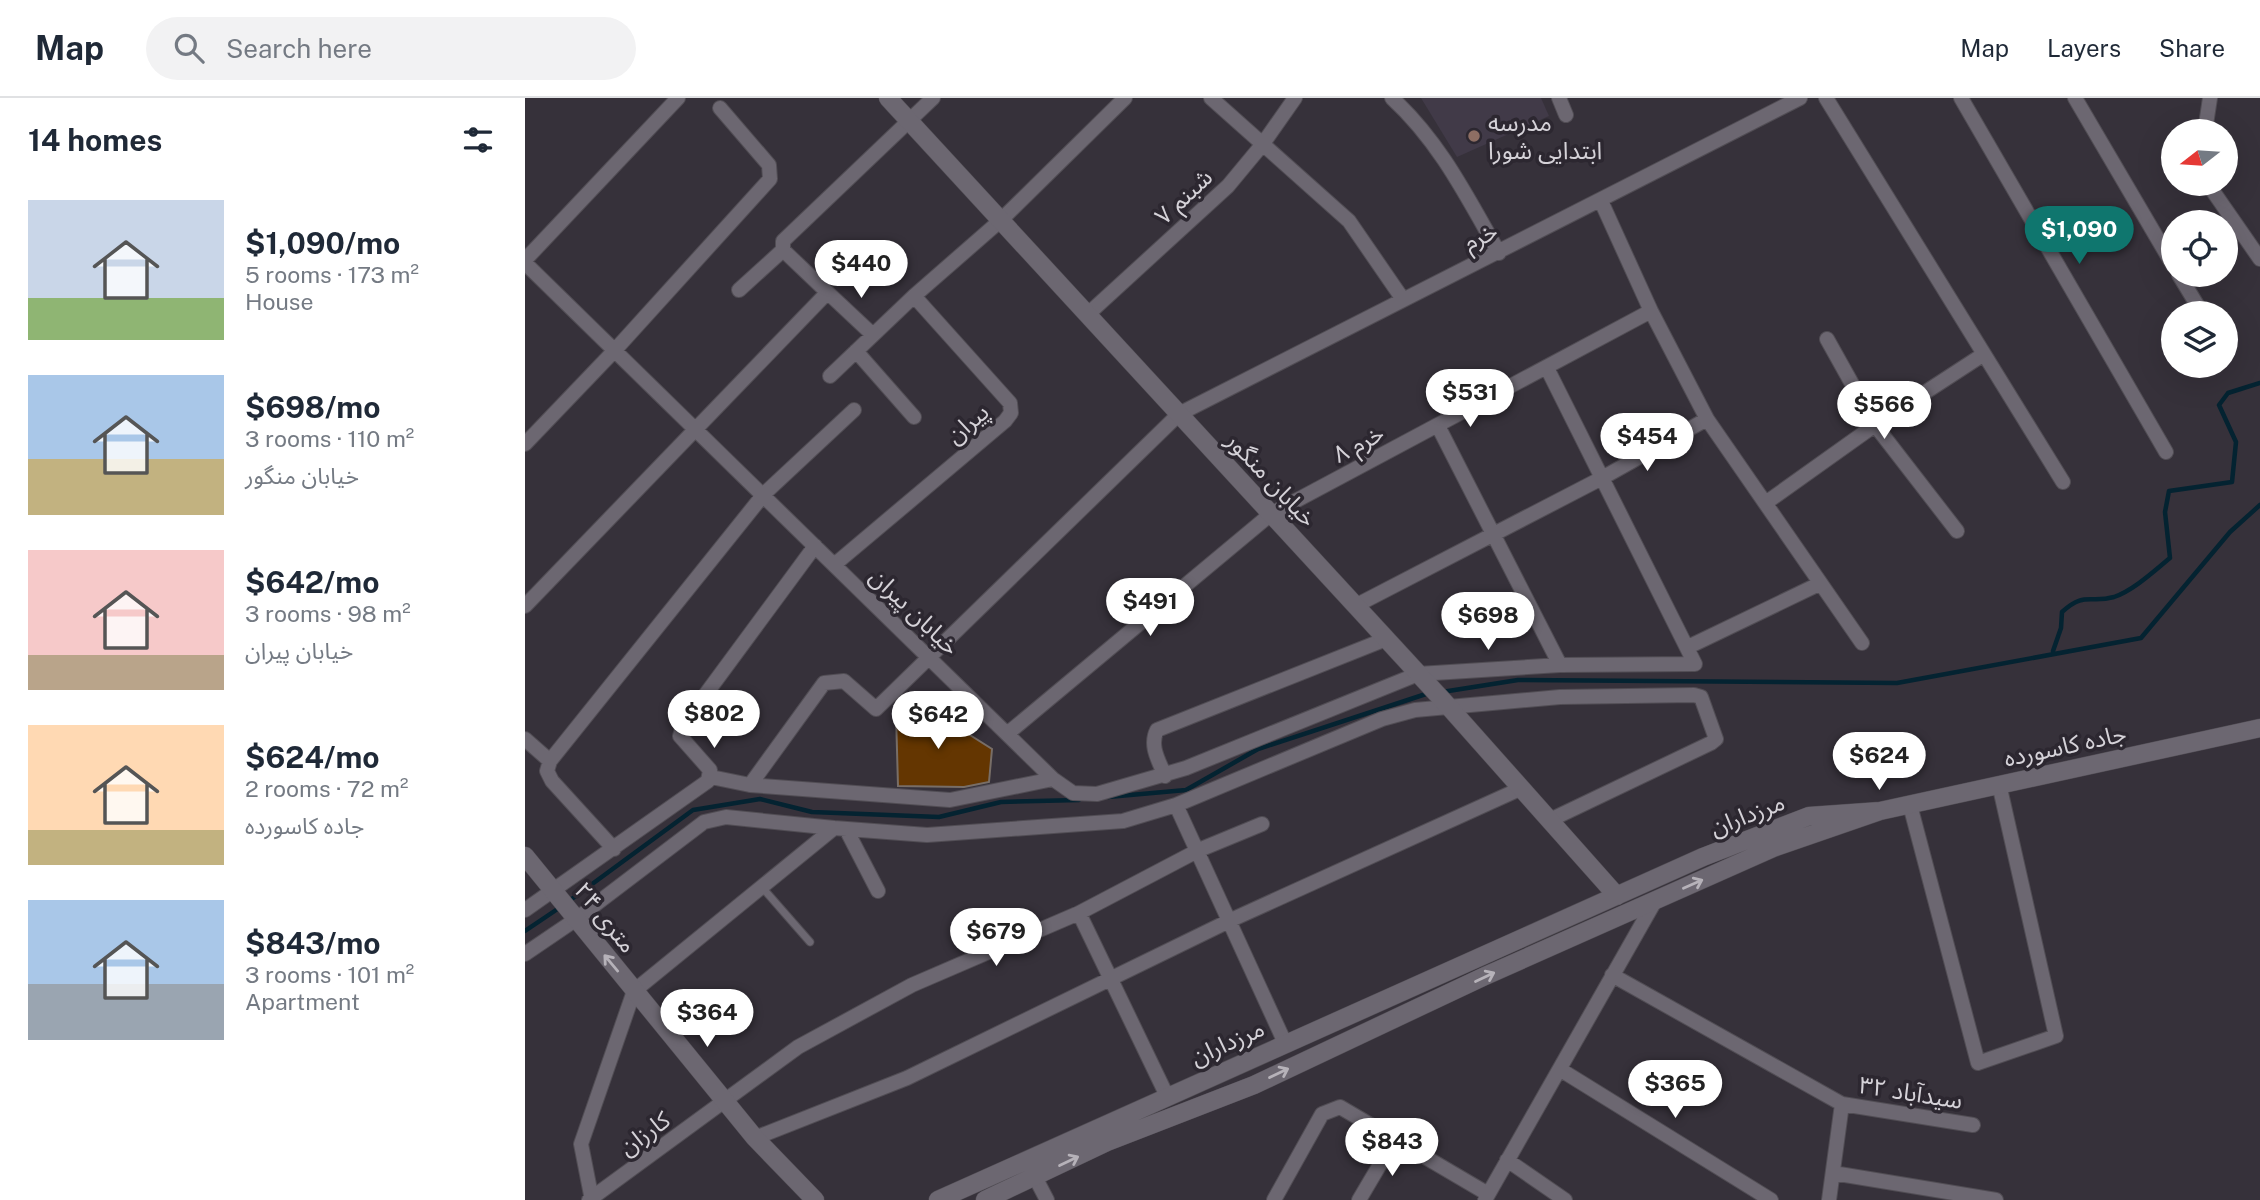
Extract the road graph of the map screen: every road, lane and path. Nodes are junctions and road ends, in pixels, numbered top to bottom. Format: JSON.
{"nodes":[{"id":1,"x":678,"y":98,"type":"edge"},
{"id":2,"x":888,"y":98,"type":"edge"},
{"id":3,"x":933,"y":98,"type":"edge"},
{"id":4,"x":1125,"y":98,"type":"edge"},
{"id":5,"x":1211,"y":98,"type":"edge"},
{"id":6,"x":1295,"y":98,"type":"edge"},
{"id":7,"x":1392,"y":98,"type":"edge"},
{"id":8,"x":1559,"y":98,"type":"edge"},
{"id":9,"x":1800,"y":98,"type":"edge"},
{"id":10,"x":1826,"y":98,"type":"edge"},
{"id":11,"x":1961,"y":98,"type":"edge"},
{"id":12,"x":2075,"y":98,"type":"edge"},
{"id":13,"x":2210,"y":98,"type":"edge"},
{"id":14,"x":720,"y":108,"type":"dead end"},
{"id":15,"x":1566,"y":115,"type":"dead end"},
{"id":16,"x":2207,"y":119,"type":"edge"},
{"id":17,"x":910,"y":122,"type":"junction"},
{"id":18,"x":1262,"y":145,"type":"junction"},
{"id":19,"x":2216,"y":196,"type":"edge"},
{"id":20,"x":1601,"y":201,"type":"junction"},
{"id":21,"x":1001,"y":220,"type":"junction"},
{"id":22,"x":2161,"y":245,"type":"edge"},
{"id":23,"x":783,"y":250,"type":"junction"},
{"id":24,"x":1499,"y":253,"type":"junction"},
{"id":25,"x":2260,"y":259,"type":"edge"},
{"id":26,"x":525,"y":261,"type":"edge"},
{"id":27,"x":739,"y":290,"type":"dead end"},
{"id":28,"x":825,"y":290,"type":"junction"},
{"id":29,"x":914,"y":296,"type":"junction"},
{"id":30,"x":1402,"y":298,"type":"junction"},
{"id":31,"x":1651,"y":311,"type":"junction"},
{"id":32,"x":1087,"y":315,"type":"junction"},
{"id":33,"x":873,"y":335,"type":"junction"},
{"id":34,"x":1827,"y":339,"type":"dead end"},
{"id":35,"x":615,"y":350,"type":"junction"},
{"id":36,"x":856,"y":351,"type":"junction"},
{"id":37,"x":1984,"y":354,"type":"junction"},
{"id":38,"x":1546,"y":368,"type":"junction"},
{"id":39,"x":830,"y":376,"type":"dead end"},
{"id":40,"x":855,"y":410,"type":"dead end"},
{"id":41,"x":1179,"y":414,"type":"junction"},
{"id":42,"x":914,"y":417,"type":"dead end"},
{"id":43,"x":1707,"y":419,"type":"junction"},
{"id":44,"x":1875,"y":425,"type":"junction"},
{"id":45,"x":1438,"y":426,"type":"junction"},
{"id":46,"x":696,"y":430,"type":"junction"},
{"id":47,"x":525,"y":444,"type":"edge"},
{"id":48,"x":2166,"y":452,"type":"dead end"},
{"id":49,"x":1602,"y":478,"type":"junction"},
{"id":50,"x":2063,"y":482,"type":"dead end"},
{"id":51,"x":764,"y":494,"type":"junction"},
{"id":52,"x":1767,"y":502,"type":"junction"},
{"id":53,"x":1271,"y":514,"type":"junction"},
{"id":54,"x":1957,"y":531,"type":"dead end"},
{"id":55,"x":1493,"y":535,"type":"junction"},
{"id":56,"x":815,"y":546,"type":"junction"},
{"id":57,"x":834,"y":565,"type":"junction"},
{"id":58,"x":1819,"y":584,"type":"junction"},
{"id":59,"x":525,"y":606,"type":"edge"},
{"id":60,"x":1355,"y":606,"type":"junction"},
{"id":61,"x":1386,"y":639,"type":"junction"},
{"id":62,"x":1862,"y":643,"type":"dead end"},
{"id":63,"x":1688,"y":647,"type":"junction"},
{"id":64,"x":930,"y":656,"type":"junction"},
{"id":65,"x":1560,"y":666,"type":"junction"},
{"id":66,"x":1418,"y":674,"type":"junction"},
{"id":67,"x":1449,"y":707,"type":"junction"},
{"id":68,"x":2260,"y":728,"type":"edge"},
{"id":69,"x":1007,"y":734,"type":"junction"},
{"id":70,"x":525,"y":739,"type":"edge"},
{"id":71,"x":550,"y":761,"type":"junction"},
{"id":72,"x":1165,"y":776,"type":"junction"},
{"id":73,"x":711,"y":777,"type":"junction"},
{"id":74,"x":1053,"y":779,"type":"junction"},
{"id":75,"x":1999,"y":784,"type":"junction"},
{"id":76,"x":750,"y":785,"type":"junction"},
{"id":77,"x":1522,"y":788,"type":"junction"},
{"id":78,"x":1910,"y":805,"type":"junction"},
{"id":79,"x":1177,"y":806,"type":"junction"},
{"id":80,"x":1881,"y":811,"type":"junction"},
{"id":81,"x":1550,"y":820,"type":"junction"},
{"id":82,"x":1262,"y":824,"type":"dead end"},
{"id":83,"x":840,"y":829,"type":"junction"},
{"id":84,"x":614,"y":849,"type":"junction"},
{"id":85,"x":1199,"y":850,"type":"junction"},
{"id":86,"x":525,"y":856,"type":"edge"},
{"id":87,"x":760,"y":885,"type":"junction"},
{"id":88,"x":878,"y":891,"type":"dead end"},
{"id":89,"x":555,"y":892,"type":"junction"},
{"id":90,"x":1617,"y":895,"type":"junction"},
{"id":91,"x":1655,"y":901,"type":"junction"},
{"id":92,"x":525,"y":910,"type":"edge"},
{"id":93,"x":1079,"y":913,"type":"junction"},
{"id":94,"x":575,"y":920,"type":"junction"},
{"id":95,"x":1231,"y":920,"type":"junction"},
{"id":96,"x":810,"y":942,"type":"dead end"},
{"id":97,"x":528,"y":952,"type":"edge"},
{"id":98,"x":525,"y":967,"type":"edge"},
{"id":99,"x":1612,"y":975,"type":"junction"},
{"id":100,"x":1112,"y":980,"type":"junction"},
{"id":101,"x":634,"y":991,"type":"junction"},
{"id":102,"x":1285,"y":1043,"type":"junction"},
{"id":103,"x":1561,"y":1070,"type":"junction"},
{"id":104,"x":1167,"y":1096,"type":"junction"},
{"id":105,"x":726,"y":1102,"type":"junction"},
{"id":106,"x":1842,"y":1104,"type":"junction"},
{"id":107,"x":1973,"y":1125,"type":"dead end"},
{"id":108,"x":755,"y":1138,"type":"junction"},
{"id":109,"x":1395,"y":1139,"type":"junction"},
{"id":110,"x":1507,"y":1160,"type":"junction"},
{"id":111,"x":1833,"y":1173,"type":"junction"},
{"id":112,"x":1035,"y":1177,"type":"junction"},
{"id":113,"x":1486,"y":1197,"type":"edge"},
{"id":114,"x":591,"y":1200,"type":"edge"},
{"id":115,"x":815,"y":1200,"type":"edge"},
{"id":116,"x":938,"y":1200,"type":"edge"},
{"id":117,"x":985,"y":1200,"type":"edge"},
{"id":118,"x":1048,"y":1200,"type":"edge"},
{"id":119,"x":1274,"y":1200,"type":"edge"},
{"id":120,"x":1359,"y":1200,"type":"edge"},
{"id":121,"x":1565,"y":1200,"type":"edge"},
{"id":122,"x":1771,"y":1200,"type":"edge"},
{"id":123,"x":1829,"y":1200,"type":"edge"},
{"id":124,"x":1996,"y":1200,"type":"edge"}],
"edges":[{"from":1,"to":26,"type":"street"},
{"from":2,"to":17,"type":"street","name":"خیابان منگور"},
{"from":3,"to":17,"type":"street"},
{"from":4,"to":21,"type":"street"},
{"from":5,"to":18,"type":"street"},
{"from":6,"to":18,"type":"street","name":"شبنم ۷"},
{"from":7,"to":24,"type":"street"},
{"from":8,"to":15,"type":"street"},
{"from":9,"to":20,"type":"street","name":"خرم"},
{"from":10,"to":37,"type":"street"},
{"from":11,"to":48,"type":"street"},
{"from":12,"to":22,"type":"street"},
{"from":13,"to":16,"type":"street"},
{"from":14,"to":35,"type":"street"},
{"from":17,"to":21,"type":"street","name":"خیابان منگور"},
{"from":17,"to":23,"type":"street"},
{"from":18,"to":30,"type":"street"},
{"from":18,"to":32,"type":"street","name":"شبنم ۷"},
{"from":19,"to":25,"type":"street"},
{"from":20,"to":24,"type":"street","name":"خرم"},
{"from":20,"to":31,"type":"street"},
{"from":21,"to":29,"type":"street"},
{"from":21,"to":32,"type":"street","name":"خیابان منگور"},
{"from":23,"to":27,"type":"street"},
{"from":23,"to":28,"type":"street"},
{"from":24,"to":30,"type":"street","name":"خرم"},
{"from":26,"to":35,"type":"street","name":"خیابان پیران"},
{"from":28,"to":33,"type":"street"},
{"from":28,"to":46,"type":"street"},
{"from":29,"to":33,"type":"street"},
{"from":29,"to":57,"type":"street","name":"پیران"},
{"from":30,"to":41,"type":"street","name":"خرم"},
{"from":31,"to":38,"type":"street","name":"خرم ۸"},
{"from":31,"to":43,"type":"street"},
{"from":32,"to":41,"type":"street","name":"خیابان منگور"},
{"from":33,"to":36,"type":"street"},
{"from":34,"to":44,"type":"street"},
{"from":35,"to":46,"type":"street","name":"خیابان پیران"},
{"from":35,"to":47,"type":"street"},
{"from":36,"to":39,"type":"street"},
{"from":36,"to":42,"type":"street"},
{"from":37,"to":44,"type":"street"},
{"from":37,"to":50,"type":"street"},
{"from":38,"to":45,"type":"street","name":"خرم ۸"},
{"from":38,"to":49,"type":"street"},
{"from":40,"to":51,"type":"street"},
{"from":41,"to":53,"type":"street","name":"خیابان منگور"},
{"from":41,"to":64,"type":"street","name":"خرم"},
{"from":43,"to":49,"type":"street"},
{"from":43,"to":52,"type":"street"},
{"from":44,"to":52,"type":"street"},
{"from":44,"to":54,"type":"street"},
{"from":45,"to":53,"type":"street","name":"خرم ۸"},
{"from":45,"to":55,"type":"street"},
{"from":46,"to":51,"type":"street","name":"خیابان پیران"},
{"from":46,"to":59,"type":"street"},
{"from":49,"to":55,"type":"street"},
{"from":49,"to":63,"type":"street"},
{"from":51,"to":56,"type":"street","name":"خیابان پیران"},
{"from":51,"to":71,"type":"street"},
{"from":52,"to":58,"type":"street"},
{"from":53,"to":60,"type":"street","name":"خیابان منگور"},
{"from":53,"to":69,"type":"street","name":"خرم ۸"},
{"from":55,"to":60,"type":"street"},
{"from":55,"to":65,"type":"street"},
{"from":56,"to":57,"type":"street","name":"خیابان پیران"},
{"from":56,"to":73,"type":"street"},
{"from":57,"to":64,"type":"street","name":"خیابان پیران"},
{"from":58,"to":62,"type":"street"},
{"from":58,"to":63,"type":"street"},
{"from":60,"to":61,"type":"street","name":"خیابان منگور"},
{"from":61,"to":66,"type":"street","name":"خیابان منگور"},
{"from":61,"to":72,"type":"street"},
{"from":63,"to":65,"type":"street","name":"خیابان پیران"},
{"from":64,"to":69,"type":"street","name":"خیابان پیران"},
{"from":64,"to":76,"type":"street","name":"خرم"},
{"from":65,"to":66,"type":"street","name":"خیابان پیران"},
{"from":66,"to":67,"type":"street","name":"خیابان منگور"},
{"from":66,"to":72,"type":"street","name":"خیابان پیران"},
{"from":67,"to":77,"type":"street","name":"خیابان منگور"},
{"from":67,"to":79,"type":"street"},
{"from":67,"to":81,"type":"street"},
{"from":68,"to":75,"type":"street","name":"جاده کاسورده"},
{"from":69,"to":74,"type":"street","name":"خیابان پیران"},
{"from":70,"to":71,"type":"street"},
{"from":71,"to":84,"type":"street"},
{"from":72,"to":74,"type":"street","name":"خیابان پیران"},
{"from":73,"to":76,"type":"street"},
{"from":73,"to":84,"type":"street"},
{"from":74,"to":76,"type":"street"},
{"from":75,"to":78,"type":"street","name":"جاده کاسورده"},
{"from":75,"to":78,"type":"street"},
{"from":77,"to":81,"type":"street","name":"خیابان منگور"},
{"from":77,"to":95,"type":"street"},
{"from":78,"to":80,"type":"street","name":"جاده کاسورده"},
{"from":79,"to":83,"type":"street"},
{"from":79,"to":85,"type":"street"},
{"from":80,"to":90,"type":"street","name":"مرزداران"},
{"from":91,"to":80,"type":"street","name":"مرزداران","one_way":true},
{"from":81,"to":90,"type":"street","name":"خیابان منگور"},
{"from":82,"to":85,"type":"street","name":"کارزان"},
{"from":83,"to":87,"type":"street"},
{"from":83,"to":88,"type":"street"},
{"from":83,"to":94,"type":"street"},
{"from":84,"to":89,"type":"street"},
{"from":85,"to":93,"type":"street","name":"کارزان"},
{"from":85,"to":95,"type":"street"},
{"from":86,"to":89,"type":"street","name":"۲۴ متری"},
{"from":87,"to":96,"type":"lane"},
{"from":87,"to":101,"type":"street"},
{"from":89,"to":92,"type":"street"},
{"from":89,"to":94,"type":"street","name":"۲۴ متری"},
{"from":90,"to":102,"type":"street","name":"مرزداران"},
{"from":91,"to":99,"type":"street"},
{"from":112,"to":91,"type":"street","name":"مرزداران","one_way":true},
{"from":93,"to":100,"type":"street"},
{"from":93,"to":105,"type":"street","name":"کارزان"},
{"from":94,"to":97,"type":"street"},
{"from":101,"to":94,"type":"street","name":"۲۴ متری","one_way":true},
{"from":95,"to":100,"type":"street"},
{"from":95,"to":102,"type":"street"},
{"from":97,"to":98,"type":"street"},
{"from":99,"to":103,"type":"street"},
{"from":99,"to":106,"type":"street"},
{"from":100,"to":104,"type":"street"},
{"from":100,"to":108,"type":"street"},
{"from":101,"to":105,"type":"street","name":"۲۴ متری"},
{"from":101,"to":114,"type":"street"},
{"from":102,"to":104,"type":"street","name":"مرزداران"},
{"from":103,"to":110,"type":"street"},
{"from":103,"to":122,"type":"street"},
{"from":104,"to":116,"type":"street","name":"مرزداران"},
{"from":105,"to":108,"type":"street","name":"۲۴ متری"},
{"from":105,"to":114,"type":"street","name":"کارزان"},
{"from":106,"to":107,"type":"street","name":"سیدآباد ۳۲"},
{"from":106,"to":111,"type":"street"},
{"from":108,"to":115,"type":"street","name":"۲۴ متری"},
{"from":109,"to":113,"type":"street"},
{"from":109,"to":119,"type":"street"},
{"from":109,"to":120,"type":"street"},
{"from":110,"to":113,"type":"street"},
{"from":110,"to":121,"type":"street"},
{"from":111,"to":123,"type":"street"},
{"from":111,"to":124,"type":"street"},
{"from":112,"to":117,"type":"street","name":"مرزداران"},
{"from":112,"to":118,"type":"street"}]}
